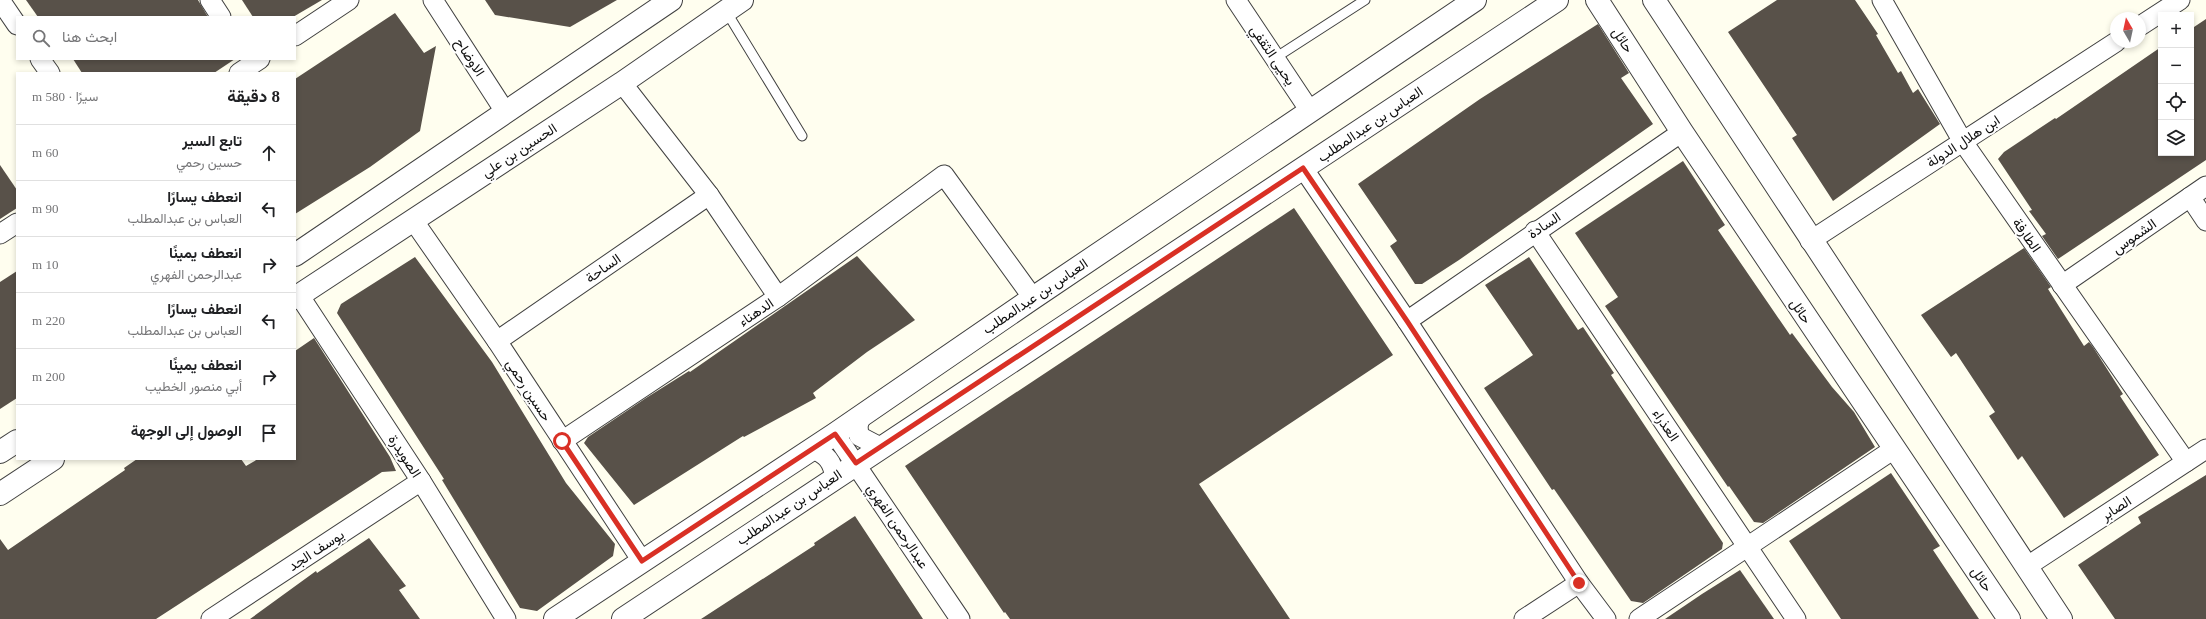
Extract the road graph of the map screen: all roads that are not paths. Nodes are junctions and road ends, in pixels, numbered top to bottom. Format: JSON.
{"nodes":[{"id":1,"x":0,"y":0,"type":"edge"},
{"id":2,"x":210,"y":0,"type":"edge"},
{"id":3,"x":349,"y":0,"type":"edge"},
{"id":4,"x":433,"y":0,"type":"edge"},
{"id":5,"x":671,"y":0,"type":"edge"},
{"id":6,"x":1236,"y":0,"type":"edge"},
{"id":7,"x":1364,"y":0,"type":"edge"},
{"id":8,"x":1475,"y":0,"type":"edge"},
{"id":9,"x":1557,"y":0,"type":"edge"},
{"id":10,"x":1597,"y":0,"type":"edge"},
{"id":11,"x":1654,"y":0,"type":"edge"},
{"id":12,"x":2180,"y":0,"type":"edge"},
{"id":13,"x":1885,"y":1,"type":"edge"},
{"id":14,"x":734,"y":5,"type":"edge"},
{"id":15,"x":220,"y":16,"type":"edge"},
{"id":16,"x":2146,"y":22,"type":"edge"},
{"id":17,"x":16,"y":24,"type":"edge"},
{"id":18,"x":296,"y":35,"type":"edge"},
{"id":19,"x":2110,"y":46,"type":"edge"},
{"id":20,"x":1275,"y":58,"type":"junction"},
{"id":21,"x":41,"y":60,"type":"edge"},
{"id":22,"x":49,"y":72,"type":"edge"},
{"id":23,"x":622,"y":83,"type":"junction"},
{"id":24,"x":1310,"y":111,"type":"junction"},
{"id":25,"x":506,"y":113,"type":"junction"},
{"id":26,"x":1682,"y":132,"type":"junction"},
{"id":27,"x":802,"y":136,"type":"dead end"},
{"id":28,"x":1962,"y":142,"type":"junction"},
{"id":29,"x":1303,"y":168,"type":"junction"},
{"id":30,"x":2206,"y":186,"type":"edge"},
{"id":31,"x":709,"y":195,"type":"junction"},
{"id":32,"x":2190,"y":197,"type":"junction"},
{"id":33,"x":413,"y":220,"type":"junction"},
{"id":34,"x":2206,"y":221,"type":"edge"},
{"id":35,"x":16,"y":224,"type":"edge"},
{"id":36,"x":1535,"y":231,"type":"junction"},
{"id":37,"x":0,"y":234,"type":"edge"},
{"id":38,"x":1810,"y":241,"type":"junction"},
{"id":39,"x":296,"y":254,"type":"edge"},
{"id":40,"x":2062,"y":285,"type":"junction"},
{"id":41,"x":297,"y":297,"type":"edge"},
{"id":42,"x":778,"y":297,"type":"junction"},
{"id":43,"x":1033,"y":298,"type":"junction"},
{"id":44,"x":1407,"y":321,"type":"junction"},
{"id":45,"x":497,"y":341,"type":"junction"},
{"id":46,"x":861,"y":416,"type":"junction"},
{"id":47,"x":835,"y":434,"type":"junction"},
{"id":48,"x":562,"y":441,"type":"junction"},
{"id":49,"x":16,"y":442,"type":"edge"},
{"id":50,"x":880,"y":447,"type":"junction"},
{"id":51,"x":2206,"y":448,"type":"edge"},
{"id":52,"x":813,"y":449,"type":"junction"},
{"id":53,"x":1894,"y":449,"type":"junction"},
{"id":54,"x":0,"y":452,"type":"edge"},
{"id":55,"x":51,"y":460,"type":"edge"},
{"id":56,"x":2186,"y":462,"type":"junction"},
{"id":57,"x":856,"y":463,"type":"junction"},
{"id":58,"x":835,"y":477,"type":"junction"},
{"id":59,"x":421,"y":481,"type":"junction"},
{"id":60,"x":0,"y":494,"type":"edge"},
{"id":61,"x":1747,"y":546,"type":"junction"},
{"id":62,"x":642,"y":561,"type":"junction"},
{"id":63,"x":2026,"y":567,"type":"junction"},
{"id":64,"x":1579,"y":583,"type":"junction"},
{"id":65,"x":211,"y":619,"type":"edge"},
{"id":66,"x":506,"y":619,"type":"edge"},
{"id":67,"x":556,"y":619,"type":"edge"},
{"id":68,"x":623,"y":619,"type":"edge"},
{"id":69,"x":960,"y":619,"type":"edge"},
{"id":70,"x":1524,"y":619,"type":"edge"},
{"id":71,"x":1606,"y":619,"type":"edge"},
{"id":72,"x":1639,"y":619,"type":"edge"},
{"id":73,"x":1796,"y":619,"type":"edge"},
{"id":74,"x":2009,"y":619,"type":"edge"},
{"id":75,"x":2061,"y":619,"type":"edge"}],
"edges":[{"from":1,"to":17,"type":"street"},
{"from":2,"to":15,"type":"street"},
{"from":3,"to":18,"type":"street"},
{"from":4,"to":25,"type":"street","name":"الاوضاح"},
{"from":5,"to":25,"type":"street"},
{"from":6,"to":20,"type":"street","name":"يحيى الثقفي"},
{"from":7,"to":20,"type":"lane"},
{"from":8,"to":24,"type":"street","name":"العباس بن عبدالمطلب"},
{"from":9,"to":29,"type":"street","name":"العباس بن عبدالمطلب"},
{"from":10,"to":26,"type":"street","name":"حائل"},
{"from":11,"to":38,"type":"street"},
{"from":12,"to":16,"type":"street"},
{"from":13,"to":28,"type":"street","name":"الطارفة"},
{"from":14,"to":23,"type":"street","name":"الحسين بن علي"},
{"from":14,"to":27,"type":"lane"},
{"from":19,"to":28,"type":"street","name":"ابن هلال الدولة"},
{"from":20,"to":24,"type":"street","name":"يحيى الثقفي"},
{"from":21,"to":22,"type":"street"},
{"from":23,"to":31,"type":"street"},
{"from":23,"to":33,"type":"street","name":"الحسين بن علي"},
{"from":24,"to":43,"type":"street","name":"العباس بن عبدالمطلب"},
{"from":25,"to":39,"type":"street"},
{"from":26,"to":36,"type":"street","name":"السادة"},
{"from":26,"to":53,"type":"street","name":"حائل"},
{"from":28,"to":38,"type":"street","name":"ابن هلال الدولة"},
{"from":28,"to":40,"type":"street","name":"الطارفة"},
{"from":29,"to":44,"type":"street"},
{"from":29,"to":50,"type":"street","name":"العباس بن عبدالمطلب"},
{"from":30,"to":32,"type":"street","name":"الشموس"},
{"from":31,"to":42,"type":"street"},
{"from":31,"to":45,"type":"street","name":"الساحة"},
{"from":32,"to":34,"type":"street"},
{"from":32,"to":40,"type":"street","name":"الشموس"},
{"from":33,"to":41,"type":"street","name":"الحسين بن علي"},
{"from":33,"to":45,"type":"street","name":"حسين رحمي"},
{"from":35,"to":37,"type":"street"},
{"from":36,"to":44,"type":"street","name":"السادة"},
{"from":36,"to":61,"type":"street","name":"العذراء"},
{"from":38,"to":63,"type":"street"},
{"from":40,"to":56,"type":"street","name":"الطارفة"},
{"from":41,"to":59,"type":"street","name":"الصويدرة"},
{"from":42,"to":43,"type":"street","name":"الدهناء"},
{"from":42,"to":48,"type":"street","name":"الدهناء"},
{"from":43,"to":46,"type":"street","name":"العباس بن عبدالمطلب"},
{"from":44,"to":64,"type":"street"},
{"from":45,"to":48,"type":"street","name":"حسين رحمي"},
{"from":46,"to":47,"type":"street","name":"العباس بن عبدالمطلب"},
{"from":46,"to":50,"type":"street"},
{"from":47,"to":52,"type":"street","name":"العباس بن عبدالمطلب"},
{"from":47,"to":57,"type":"street","name":"عبدالرحمن الفهري"},
{"from":48,"to":62,"type":"street","name":"حسين رحمي"},
{"from":49,"to":54,"type":"street"},
{"from":50,"to":57,"type":"street","name":"العباس بن عبدالمطلب"},
{"from":51,"to":56,"type":"street","name":"الصابر"},
{"from":52,"to":58,"type":"street"},
{"from":52,"to":62,"type":"street","name":"العباس بن عبدالمطلب"},
{"from":53,"to":61,"type":"street"},
{"from":53,"to":74,"type":"street","name":"حائل"},
{"from":55,"to":60,"type":"street"},
{"from":56,"to":63,"type":"street","name":"الصابر"},
{"from":57,"to":58,"type":"street","name":"العباس بن عبدالمطلب"},
{"from":57,"to":69,"type":"street","name":"عبدالرحمن الفهري"},
{"from":58,"to":68,"type":"street","name":"العباس بن عبدالمطلب"},
{"from":59,"to":65,"type":"street","name":"يوسف الجد"},
{"from":59,"to":66,"type":"street","name":"الصويدرة"},
{"from":61,"to":72,"type":"street"},
{"from":61,"to":73,"type":"street","name":"العذراء"},
{"from":62,"to":67,"type":"street","name":"العباس بن عبدالمطلب"},
{"from":63,"to":75,"type":"street"},
{"from":64,"to":70,"type":"street"},
{"from":64,"to":71,"type":"street"}]}
